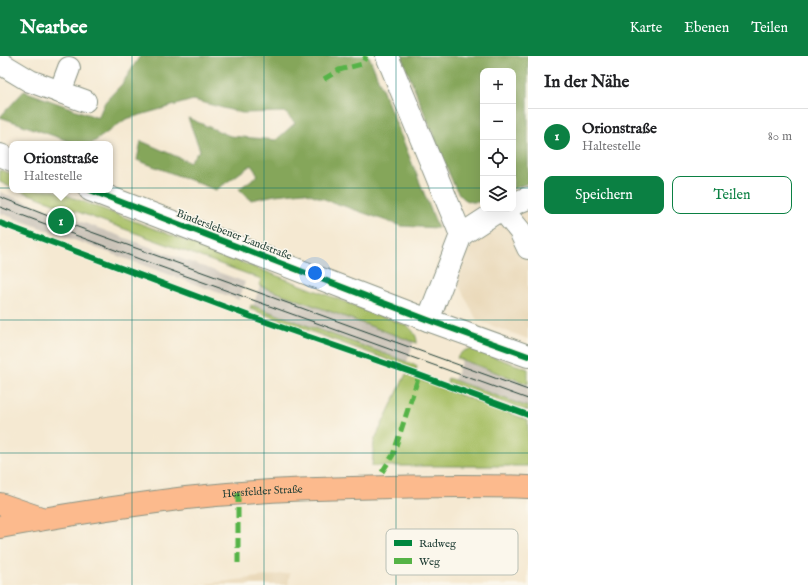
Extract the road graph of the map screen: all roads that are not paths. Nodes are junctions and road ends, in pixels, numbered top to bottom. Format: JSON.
{"nodes":[{"id":1,"x":387,"y":56,"type":"edge"},
{"id":2,"x":0,"y":63,"type":"edge"},
{"id":3,"x":69,"y":68,"type":"dead end"},
{"id":4,"x":60,"y":92,"type":"junction"},
{"id":5,"x":85,"y":101,"type":"dead end"},
{"id":6,"x":98,"y":193,"type":"edge"},
{"id":7,"x":528,"y":198,"type":"edge"},
{"id":8,"x":516,"y":203,"type":"edge"},
{"id":9,"x":497,"y":212,"type":"edge"},
{"id":10,"x":504,"y":212,"type":"edge"},
{"id":11,"x":461,"y":235,"type":"junction"},
{"id":12,"x":528,"y":248,"type":"edge"},
{"id":13,"x":428,"y":320,"type":"junction"},
{"id":14,"x":528,"y":356,"type":"edge"},
{"id":15,"x":528,"y":487,"type":"edge"},
{"id":16,"x":0,"y":504,"type":"edge"},
{"id":17,"x":44,"y":519,"type":"junction"},
{"id":18,"x":0,"y":526,"type":"edge"}],
"edges":[{"from":1,"to":11,"type":"street"},
{"from":2,"to":4,"type":"street"},
{"from":3,"to":4,"type":"street"},
{"from":4,"to":5,"type":"street"},
{"from":6,"to":13,"type":"street","name":"Binderslebener Landstraße"},
{"from":7,"to":8,"type":"street"},
{"from":9,"to":11,"type":"street"},
{"from":10,"to":12,"type":"street"},
{"from":11,"to":13,"type":"street"},
{"from":13,"to":14,"type":"street","name":"Binderslebener Landstraße"},
{"from":15,"to":17,"type":"main road","name":"Hersfelder Straße"},
{"from":16,"to":17,"type":"main road"},
{"from":17,"to":18,"type":"main road","name":"Hersfelder Straße"}]}
